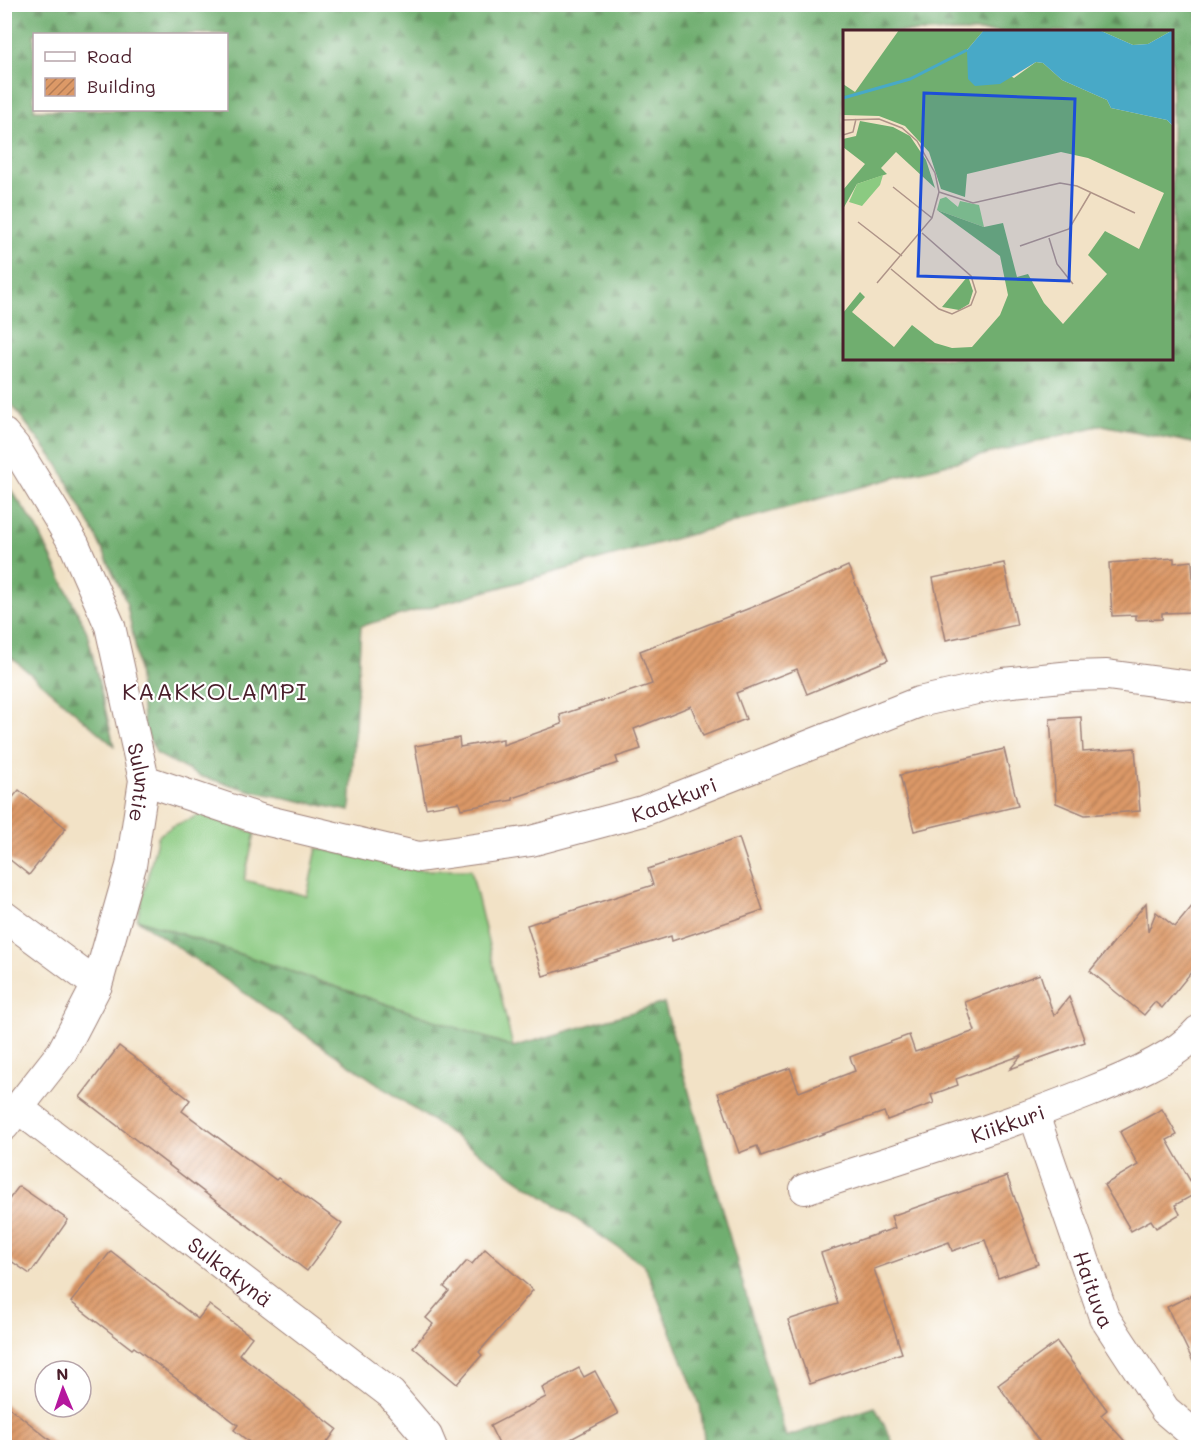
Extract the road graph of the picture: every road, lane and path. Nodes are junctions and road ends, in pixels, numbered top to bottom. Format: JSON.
{"nodes":[{"id":1,"x":4,"y":434,"type":"edge"},
{"id":2,"x":1198,"y":687,"type":"edge"},
{"id":3,"x":144,"y":780,"type":"junction"},
{"id":4,"x":4,"y":916,"type":"edge"},
{"id":5,"x":96,"y":984,"type":"junction"},
{"id":6,"x":1198,"y":1031,"type":"edge"},
{"id":7,"x":1034,"y":1115,"type":"junction"},
{"id":8,"x":11,"y":1117,"type":"edge"},
{"id":9,"x":805,"y":1189,"type":"dead end"},
{"id":10,"x":1198,"y":1438,"type":"edge"},
{"id":11,"x":432,"y":1448,"type":"edge"}],
"edges":[{"from":1,"to":3,"type":"street","name":"Suluntie"},
{"from":2,"to":3,"type":"street","name":"Kaakkuri"},
{"from":3,"to":5,"type":"street","name":"Suluntie"},
{"from":4,"to":5,"type":"street"},
{"from":5,"to":8,"type":"street","name":"Suluntie"},
{"from":6,"to":7,"type":"street","name":"Kiikkuri"},
{"from":7,"to":9,"type":"street","name":"Kiikkuri"},
{"from":7,"to":10,"type":"street","name":"Haituva"},
{"from":8,"to":11,"type":"street","name":"Sulkakynä"}]}
